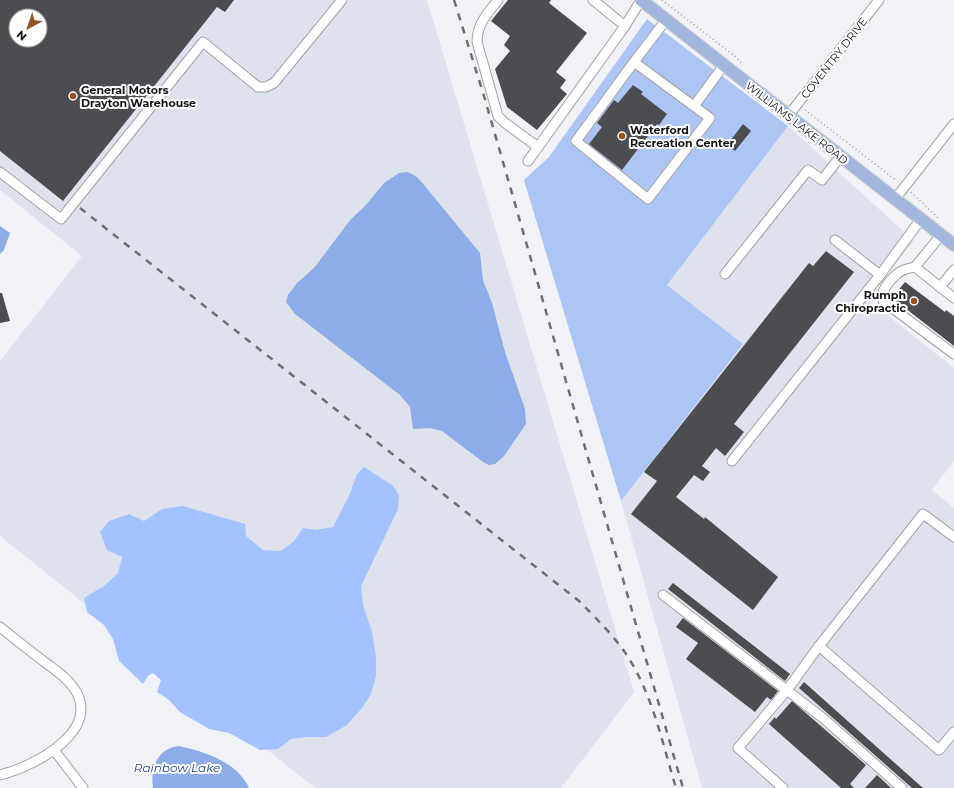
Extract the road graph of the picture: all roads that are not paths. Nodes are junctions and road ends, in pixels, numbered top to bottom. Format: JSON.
{"nodes":[{"id":1,"x":342,"y":0,"type":"edge"},
{"id":2,"x":498,"y":0,"type":"edge"},
{"id":3,"x":593,"y":0,"type":"edge"},
{"id":4,"x":641,"y":0,"type":"edge"},
{"id":5,"x":879,"y":0,"type":"edge"},
{"id":6,"x":666,"y":20,"type":"junction"},
{"id":7,"x":625,"y":26,"type":"junction"},
{"id":8,"x":634,"y":62,"type":"junction"},
{"id":9,"x":724,"y":65,"type":"junction"},
{"id":10,"x":694,"y":106,"type":"junction"},
{"id":11,"x":788,"y":116,"type":"junction"},
{"id":12,"x":954,"y":124,"type":"edge"},
{"id":13,"x":538,"y":147,"type":"junction"},
{"id":14,"x":840,"y":157,"type":"junction"},
{"id":15,"x":528,"y":161,"type":"dead end"},
{"id":16,"x":0,"y":172,"type":"edge"},
{"id":17,"x":896,"y":199,"type":"junction"},
{"id":18,"x":921,"y":219,"type":"junction"},
{"id":19,"x":941,"y":235,"type":"junction"},
{"id":20,"x":835,"y":240,"type":"dead end"},
{"id":21,"x":954,"y":245,"type":"edge"},
{"id":22,"x":915,"y":267,"type":"junction"},
{"id":23,"x":954,"y":270,"type":"edge"},
{"id":24,"x":724,"y":274,"type":"dead end"},
{"id":25,"x":880,"y":274,"type":"junction"},
{"id":26,"x":940,"y":287,"type":"junction"},
{"id":27,"x":954,"y":298,"type":"edge"},
{"id":28,"x":954,"y":354,"type":"edge"},
{"id":29,"x":732,"y":461,"type":"dead end"},
{"id":30,"x":954,"y":537,"type":"edge"},
{"id":31,"x":663,"y":595,"type":"dead end"},
{"id":32,"x":0,"y":627,"type":"edge"},
{"id":33,"x":819,"y":646,"type":"junction"},
{"id":34,"x":787,"y":690,"type":"junction"},
{"id":35,"x":954,"y":732,"type":"edge"},
{"id":36,"x":54,"y":750,"type":"junction"},
{"id":37,"x":0,"y":774,"type":"edge"},
{"id":38,"x":84,"y":788,"type":"edge"},
{"id":39,"x":783,"y":788,"type":"edge"},
{"id":40,"x":902,"y":788,"type":"edge"}],
"edges":[{"from":1,"to":16,"type":"street"},
{"from":2,"to":13,"type":"street"},
{"from":3,"to":7,"type":"street"},
{"from":4,"to":6,"type":"main road","name":"WILLIAMS LAKE ROAD"},
{"from":4,"to":7,"type":"street"},
{"from":5,"to":11,"type":"street","name":"COVENTRY DRIVE"},
{"from":6,"to":8,"type":"street"},
{"from":6,"to":9,"type":"main road","name":"WILLIAMS LAKE ROAD"},
{"from":7,"to":13,"type":"street"},
{"from":8,"to":10,"type":"street"},
{"from":8,"to":10,"type":"street"},
{"from":9,"to":10,"type":"street"},
{"from":9,"to":11,"type":"main road","name":"WILLIAMS LAKE ROAD"},
{"from":11,"to":14,"type":"main road","name":"WILLIAMS LAKE ROAD"},
{"from":12,"to":17,"type":"street"},
{"from":13,"to":15,"type":"street"},
{"from":14,"to":17,"type":"main road","name":"WILLIAMS LAKE ROAD"},
{"from":14,"to":24,"type":"street"},
{"from":17,"to":18,"type":"main road","name":"WILLIAMS LAKE ROAD"},
{"from":18,"to":19,"type":"main road","name":"WILLIAMS LAKE ROAD"},
{"from":18,"to":25,"type":"street"},
{"from":19,"to":21,"type":"main road","name":"WILLIAMS LAKE ROAD"},
{"from":19,"to":22,"type":"street"},
{"from":20,"to":25,"type":"street"},
{"from":22,"to":26,"type":"street"},
{"from":22,"to":28,"type":"street"},
{"from":23,"to":26,"type":"street"},
{"from":25,"to":29,"type":"street"},
{"from":26,"to":27,"type":"street"},
{"from":30,"to":33,"type":"street"},
{"from":31,"to":34,"type":"street"},
{"from":32,"to":36,"type":"street"},
{"from":33,"to":34,"type":"street"},
{"from":33,"to":35,"type":"street"},
{"from":34,"to":39,"type":"street"},
{"from":34,"to":40,"type":"street"},
{"from":36,"to":37,"type":"street"},
{"from":36,"to":38,"type":"street"}]}
